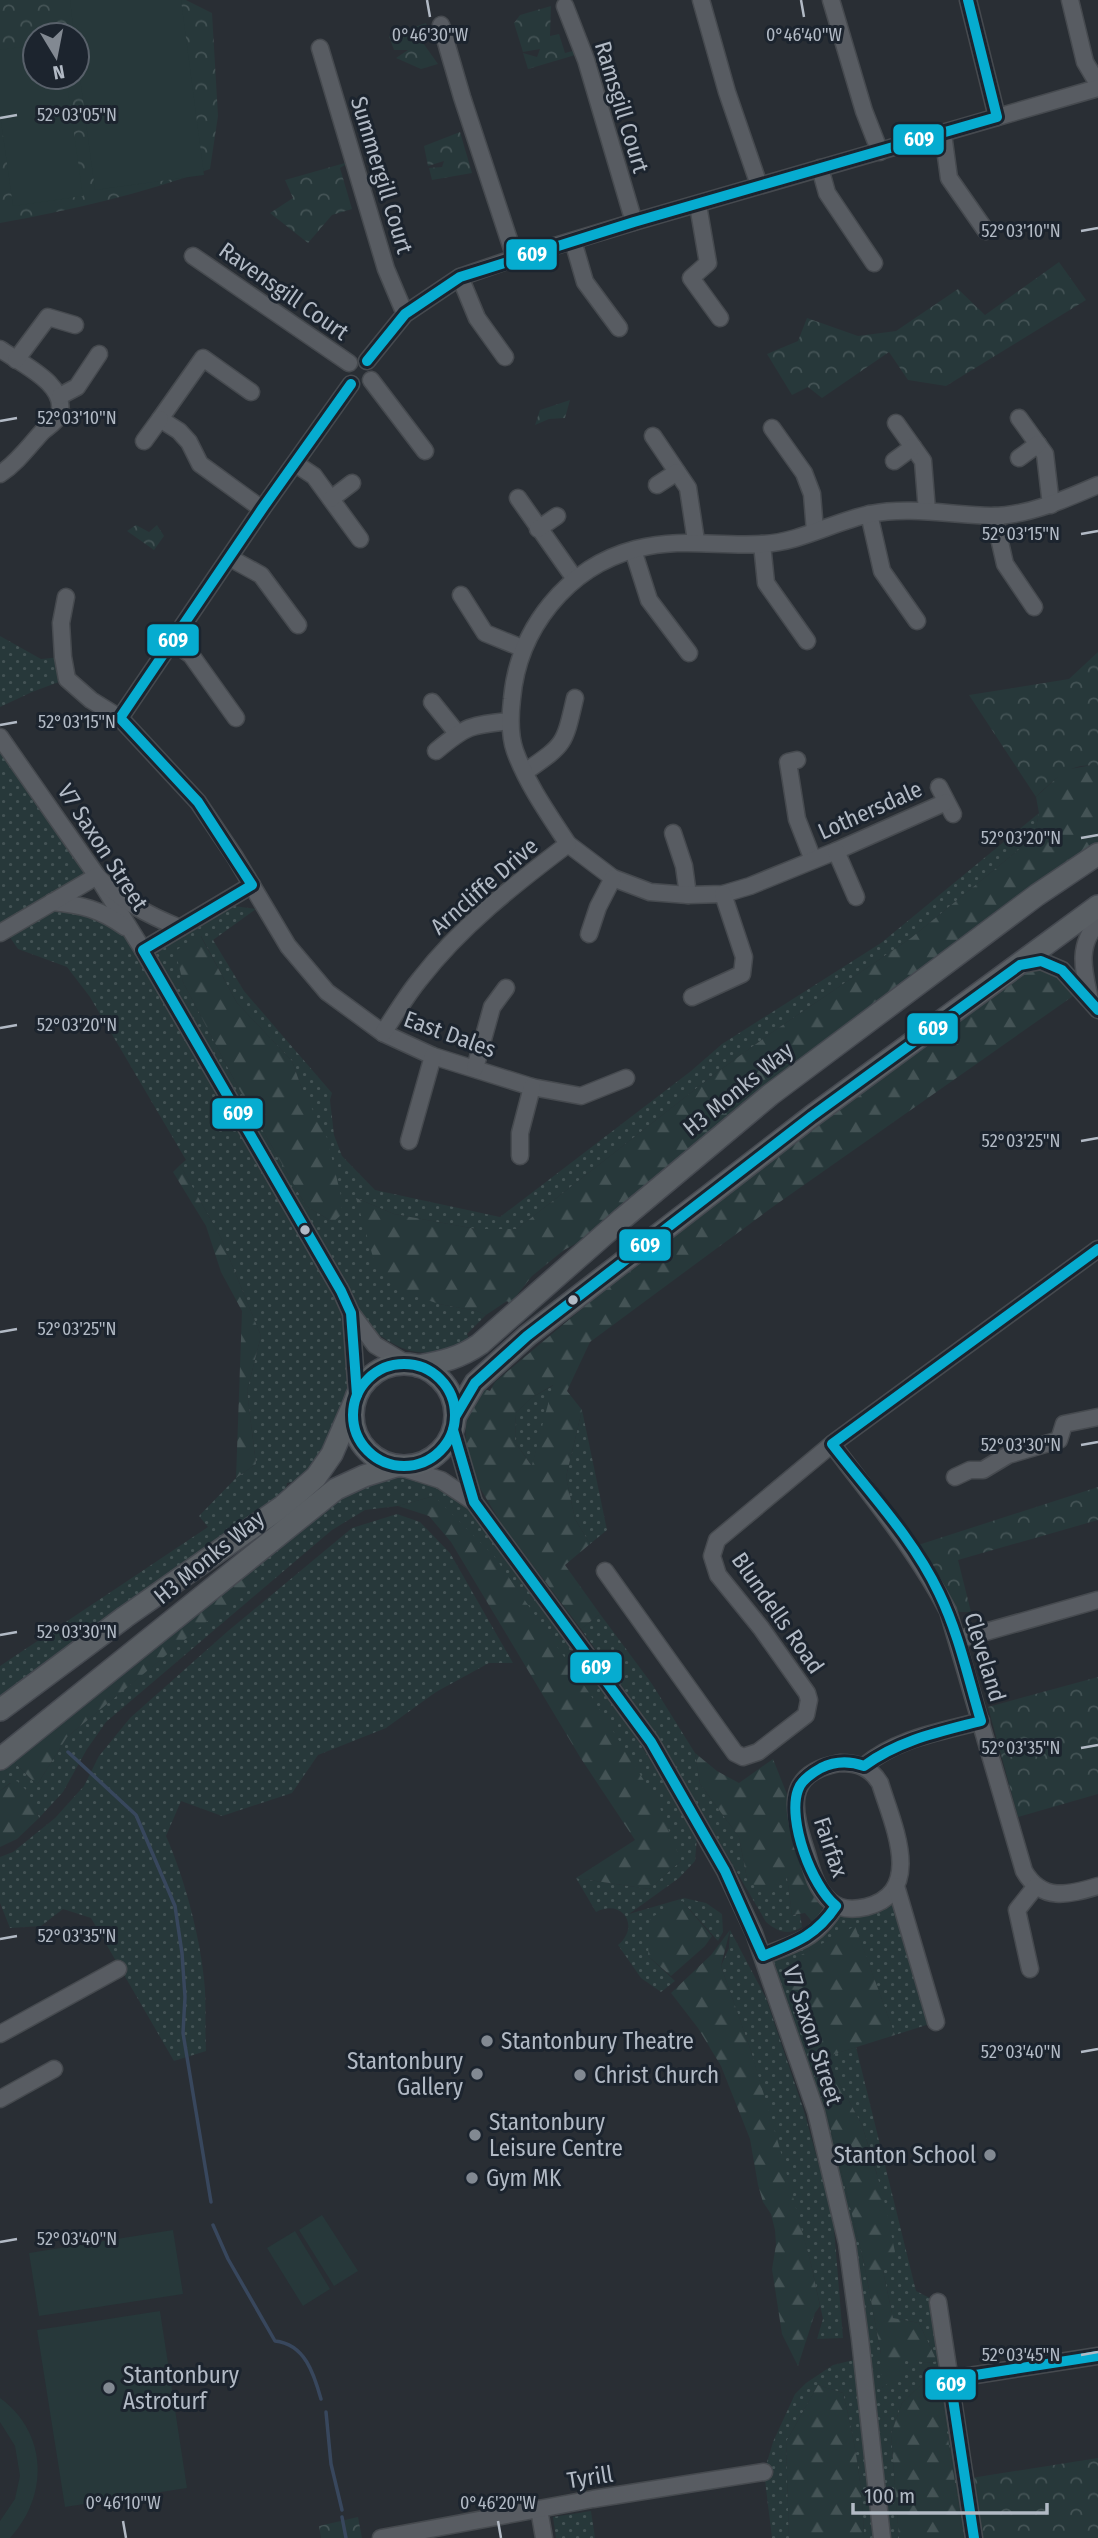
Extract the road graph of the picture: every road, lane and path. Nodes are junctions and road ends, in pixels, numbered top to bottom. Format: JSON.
{"nodes":[{"id":1,"x":701,"y":0,"type":"edge"},
{"id":2,"x":831,"y":0,"type":"edge"},
{"id":3,"x":968,"y":0,"type":"edge"},
{"id":4,"x":1070,"y":0,"type":"edge"},
{"id":5,"x":565,"y":6,"type":"dead end"},
{"id":6,"x":441,"y":25,"type":"dead end"},
{"id":7,"x":320,"y":48,"type":"dead end"},
{"id":8,"x":1098,"y":86,"type":"edge"},
{"id":9,"x":998,"y":117,"type":"junction"},
{"id":10,"x":943,"y":134,"type":"junction"},
{"id":11,"x":880,"y":152,"type":"junction"},
{"id":12,"x":820,"y":168,"type":"junction"},
{"id":13,"x":759,"y":186,"type":"junction"},
{"id":14,"x":698,"y":205,"type":"junction"},
{"id":15,"x":634,"y":222,"type":"junction"},
{"id":16,"x":986,"y":231,"type":"dead end"},
{"id":17,"x":573,"y":241,"type":"junction"},
{"id":18,"x":193,"y":257,"type":"dead end"},
{"id":19,"x":515,"y":258,"type":"junction"},
{"id":20,"x":874,"y":263,"type":"dead end"},
{"id":21,"x":460,"y":277,"type":"junction"},
{"id":22,"x":405,"y":314,"type":"junction"},
{"id":23,"x":720,"y":318,"type":"dead end"},
{"id":24,"x":75,"y":325,"type":"dead end"},
{"id":25,"x":619,"y":328,"type":"dead end"},
{"id":26,"x":0,"y":349,"type":"edge"},
{"id":27,"x":99,"y":354,"type":"dead end"},
{"id":28,"x":505,"y":358,"type":"dead end"},
{"id":29,"x":16,"y":360,"type":"junction"},
{"id":30,"x":367,"y":361,"type":"junction"},
{"id":31,"x":349,"y":363,"type":"junction"},
{"id":32,"x":371,"y":380,"type":"junction"},
{"id":33,"x":351,"y":384,"type":"junction"},
{"id":34,"x":251,"y":391,"type":"dead end"},
{"id":35,"x":60,"y":396,"type":"junction"},
{"id":36,"x":1019,"y":418,"type":"dead end"},
{"id":37,"x":160,"y":419,"type":"junction"},
{"id":38,"x":896,"y":423,"type":"dead end"},
{"id":39,"x":772,"y":428,"type":"dead end"},
{"id":40,"x":653,"y":436,"type":"dead end"},
{"id":41,"x":144,"y":441,"type":"dead end"},
{"id":42,"x":1038,"y":444,"type":"junction"},
{"id":43,"x":913,"y":447,"type":"junction"},
{"id":44,"x":425,"y":452,"type":"dead end"},
{"id":45,"x":1019,"y":458,"type":"dead end"},
{"id":46,"x":894,"y":461,"type":"dead end"},
{"id":47,"x":296,"y":464,"type":"junction"},
{"id":48,"x":677,"y":472,"type":"junction"},
{"id":49,"x":0,"y":474,"type":"edge"},
{"id":50,"x":352,"y":483,"type":"dead end"},
{"id":51,"x":657,"y":485,"type":"dead end"},
{"id":52,"x":1098,"y":485,"type":"edge"},
{"id":53,"x":518,"y":498,"type":"dead end"},
{"id":54,"x":331,"y":499,"type":"junction"},
{"id":55,"x":1051,"y":505,"type":"junction"},
{"id":56,"x":262,"y":509,"type":"junction"},
{"id":57,"x":927,"y":511,"type":"junction"},
{"id":58,"x":869,"y":514,"type":"junction"},
{"id":59,"x":557,"y":516,"type":"dead end"},
{"id":60,"x":994,"y":516,"type":"junction"},
{"id":61,"x":538,"y":529,"type":"junction"},
{"id":62,"x":815,"y":531,"type":"junction"},
{"id":63,"x":359,"y":538,"type":"dead end"},
{"id":64,"x":695,"y":541,"type":"junction"},
{"id":65,"x":762,"y":544,"type":"junction"},
{"id":66,"x":633,"y":550,"type":"junction"},
{"id":67,"x":230,"y":558,"type":"junction"},
{"id":68,"x":575,"y":579,"type":"junction"},
{"id":69,"x":461,"y":595,"type":"dead end"},
{"id":70,"x":66,"y":597,"type":"dead end"},
{"id":71,"x":1034,"y":607,"type":"dead end"},
{"id":72,"x":917,"y":621,"type":"dead end"},
{"id":73,"x":298,"y":625,"type":"dead end"},
{"id":74,"x":807,"y":641,"type":"dead end"},
{"id":75,"x":173,"y":642,"type":"junction"},
{"id":76,"x":522,"y":648,"type":"junction"},
{"id":77,"x":689,"y":653,"type":"dead end"},
{"id":78,"x":575,"y":698,"type":"dead end"},
{"id":79,"x":432,"y":702,"type":"dead end"},
{"id":80,"x":120,"y":718,"type":"junction"},
{"id":81,"x":236,"y":718,"type":"dead end"},
{"id":82,"x":510,"y":721,"type":"junction"},
{"id":83,"x":457,"y":733,"type":"junction"},
{"id":84,"x":0,"y":737,"type":"edge"},
{"id":85,"x":436,"y":751,"type":"dead end"},
{"id":86,"x":786,"y":762,"type":"dead end"},
{"id":87,"x":525,"y":772,"type":"junction"},
{"id":88,"x":946,"y":801,"type":"dead end"},
{"id":89,"x":673,"y":833,"type":"dead end"},
{"id":90,"x":568,"y":844,"type":"junction"},
{"id":91,"x":836,"y":851,"type":"junction"},
{"id":92,"x":1098,"y":854,"type":"edge"},
{"id":93,"x":813,"y":860,"type":"junction"},
{"id":94,"x":97,"y":876,"type":"junction"},
{"id":95,"x":613,"y":878,"type":"junction"},
{"id":96,"x":252,"y":885,"type":"junction"},
{"id":97,"x":723,"y":894,"type":"junction"},
{"id":98,"x":688,"y":895,"type":"junction"},
{"id":99,"x":856,"y":897,"type":"dead end"},
{"id":100,"x":52,"y":902,"type":"junction"},
{"id":101,"x":1098,"y":906,"type":"edge"},
{"id":102,"x":1098,"y":923,"type":"edge"},
{"id":103,"x":180,"y":928,"type":"junction"},
{"id":104,"x":130,"y":930,"type":"junction"},
{"id":105,"x":0,"y":933,"type":"edge"},
{"id":106,"x":589,"y":934,"type":"dead end"},
{"id":107,"x":143,"y":950,"type":"junction"},
{"id":108,"x":1020,"y":965,"type":"junction"},
{"id":109,"x":506,"y":988,"type":"dead end"},
{"id":110,"x":691,"y":997,"type":"dead end"},
{"id":111,"x":1094,"y":1006,"type":"edge"},
{"id":112,"x":383,"y":1033,"type":"junction"},
{"id":113,"x":433,"y":1056,"type":"junction"},
{"id":114,"x":475,"y":1068,"type":"junction"},
{"id":115,"x":626,"y":1078,"type":"dead end"},
{"id":116,"x":532,"y":1087,"type":"junction"},
{"id":117,"x":409,"y":1141,"type":"dead end"},
{"id":118,"x":520,"y":1156,"type":"dead end"},
{"id":119,"x":1098,"y":1249,"type":"edge"},
{"id":120,"x":349,"y":1308,"type":"junction"},
{"id":121,"x":412,"y":1365,"type":"junction"},
{"id":122,"x":355,"y":1399,"type":"junction"},
{"id":123,"x":1098,"y":1417,"type":"edge"},
{"id":124,"x":454,"y":1424,"type":"junction"},
{"id":125,"x":832,"y":1444,"type":"junction"},
{"id":126,"x":398,"y":1466,"type":"junction"},
{"id":127,"x":955,"y":1477,"type":"dead end"},
{"id":128,"x":474,"y":1503,"type":"junction"},
{"id":129,"x":290,"y":1513,"type":"junction"},
{"id":130,"x":605,"y":1572,"type":"dead end"},
{"id":131,"x":1098,"y":1600,"type":"edge"},
{"id":132,"x":957,"y":1640,"type":"junction"},
{"id":133,"x":0,"y":1710,"type":"edge"},
{"id":134,"x":981,"y":1721,"type":"junction"},
{"id":135,"x":0,"y":1759,"type":"edge"},
{"id":136,"x":864,"y":1766,"type":"junction"},
{"id":137,"x":896,"y":1886,"type":"junction"},
{"id":138,"x":1036,"y":1886,"type":"junction"},
{"id":139,"x":1098,"y":1886,"type":"edge"},
{"id":140,"x":836,"y":1906,"type":"junction"},
{"id":141,"x":763,"y":1956,"type":"junction"},
{"id":142,"x":118,"y":1969,"type":"dead end"},
{"id":143,"x":1030,"y":1969,"type":"dead end"},
{"id":144,"x":936,"y":2022,"type":"dead end"},
{"id":145,"x":0,"y":2034,"type":"edge"},
{"id":146,"x":49,"y":2078,"type":"dead end"},
{"id":147,"x":0,"y":2099,"type":"edge"},
{"id":148,"x":938,"y":2302,"type":"dead end"},
{"id":149,"x":1098,"y":2356,"type":"edge"},
{"id":150,"x":950,"y":2379,"type":"junction"},
{"id":151,"x":764,"y":2472,"type":"dead end"},
{"id":152,"x":539,"y":2509,"type":"junction"},
{"id":153,"x":381,"y":2538,"type":"edge"},
{"id":154,"x":544,"y":2538,"type":"edge"},
{"id":155,"x":882,"y":2538,"type":"edge"},
{"id":156,"x":974,"y":2538,"type":"edge"}],
"edges":[{"from":1,"to":13,"type":"street"},
{"from":2,"to":11,"type":"street"},
{"from":3,"to":9,"type":"street"},
{"from":4,"to":8,"type":"street"},
{"from":5,"to":15,"type":"street","name":"Ramsgill Court"},
{"from":6,"to":19,"type":"street"},
{"from":7,"to":22,"type":"street","name":"Summergill Court"},
{"from":8,"to":9,"type":"street"},
{"from":9,"to":10,"type":"street"},
{"from":10,"to":11,"type":"street"},
{"from":10,"to":16,"type":"street"},
{"from":11,"to":12,"type":"street"},
{"from":12,"to":13,"type":"street"},
{"from":12,"to":20,"type":"street"},
{"from":13,"to":14,"type":"street"},
{"from":14,"to":15,"type":"street"},
{"from":14,"to":23,"type":"street"},
{"from":15,"to":17,"type":"street"},
{"from":17,"to":19,"type":"street"},
{"from":17,"to":25,"type":"street"},
{"from":18,"to":31,"type":"street","name":"Ravensgill Court"},
{"from":19,"to":21,"type":"street"},
{"from":21,"to":22,"type":"street"},
{"from":21,"to":28,"type":"street"},
{"from":22,"to":30,"type":"street"},
{"from":24,"to":29,"type":"street"},
{"from":26,"to":29,"type":"street"},
{"from":27,"to":35,"type":"street"},
{"from":29,"to":35,"type":"street"},
{"from":30,"to":31,"type":"street"},
{"from":30,"to":32,"type":"street"},
{"from":31,"to":33,"type":"street"},
{"from":32,"to":33,"type":"street"},
{"from":32,"to":44,"type":"street"},
{"from":33,"to":47,"type":"street"},
{"from":34,"to":37,"type":"street"},
{"from":35,"to":49,"type":"street"},
{"from":36,"to":42,"type":"street"},
{"from":37,"to":41,"type":"street"},
{"from":37,"to":56,"type":"street"},
{"from":38,"to":43,"type":"street"},
{"from":39,"to":62,"type":"street"},
{"from":40,"to":48,"type":"street"},
{"from":42,"to":45,"type":"street"},
{"from":42,"to":55,"type":"street"},
{"from":43,"to":46,"type":"street"},
{"from":43,"to":57,"type":"street"},
{"from":47,"to":54,"type":"street"},
{"from":47,"to":56,"type":"street"},
{"from":48,"to":51,"type":"street"},
{"from":48,"to":64,"type":"street"},
{"from":50,"to":54,"type":"street"},
{"from":52,"to":55,"type":"street","name":"Arncliffe Drive"},
{"from":53,"to":61,"type":"street"},
{"from":54,"to":63,"type":"street"},
{"from":55,"to":60,"type":"street","name":"Arncliffe Drive"},
{"from":56,"to":67,"type":"street"},
{"from":57,"to":58,"type":"street","name":"Arncliffe Drive"},
{"from":57,"to":60,"type":"street","name":"Arncliffe Drive"},
{"from":58,"to":62,"type":"street","name":"Arncliffe Drive"},
{"from":58,"to":72,"type":"street"},
{"from":59,"to":61,"type":"street"},
{"from":60,"to":71,"type":"street"},
{"from":61,"to":68,"type":"street"},
{"from":62,"to":65,"type":"street","name":"Arncliffe Drive"},
{"from":64,"to":65,"type":"street","name":"Arncliffe Drive"},
{"from":64,"to":66,"type":"street","name":"Arncliffe Drive"},
{"from":65,"to":74,"type":"street"},
{"from":66,"to":68,"type":"street","name":"Arncliffe Drive"},
{"from":66,"to":77,"type":"street"},
{"from":67,"to":73,"type":"street"},
{"from":67,"to":75,"type":"street"},
{"from":68,"to":76,"type":"street","name":"Arncliffe Drive"},
{"from":69,"to":76,"type":"street"},
{"from":70,"to":80,"type":"street","name":"East Dales"},
{"from":75,"to":80,"type":"street"},
{"from":75,"to":81,"type":"street"},
{"from":76,"to":82,"type":"street","name":"Arncliffe Drive"},
{"from":78,"to":87,"type":"street"},
{"from":79,"to":83,"type":"street"},
{"from":80,"to":96,"type":"street","name":"East Dales"},
{"from":82,"to":83,"type":"street"},
{"from":82,"to":87,"type":"street","name":"Arncliffe Drive"},
{"from":83,"to":85,"type":"street"},
{"from":84,"to":94,"type":"street","name":"V7 Saxon Street"},
{"from":86,"to":93,"type":"street"},
{"from":87,"to":90,"type":"street","name":"Arncliffe Drive"},
{"from":88,"to":91,"type":"street","name":"Lothersdale"},
{"from":89,"to":98,"type":"street"},
{"from":90,"to":95,"type":"street","name":"Lothersdale"},
{"from":90,"to":112,"type":"street","name":"Arncliffe Drive"},
{"from":91,"to":93,"type":"street","name":"Lothersdale"},
{"from":91,"to":99,"type":"street"},
{"from":92,"to":121,"type":"main road","name":"H3 Monks Way"},
{"from":93,"to":97,"type":"street","name":"Lothersdale"},
{"from":94,"to":100,"type":"street"},
{"from":94,"to":103,"type":"street"},
{"from":94,"to":104,"type":"street","name":"V7 Saxon Street"},
{"from":95,"to":98,"type":"street","name":"Lothersdale"},
{"from":95,"to":106,"type":"street"},
{"from":96,"to":103,"type":"street"},
{"from":96,"to":112,"type":"street","name":"East Dales"},
{"from":97,"to":98,"type":"street","name":"Lothersdale"},
{"from":97,"to":110,"type":"street"},
{"from":100,"to":104,"type":"street"},
{"from":100,"to":105,"type":"street"},
{"from":101,"to":108,"type":"main road"},
{"from":102,"to":111,"type":"street"},
{"from":103,"to":107,"type":"street"},
{"from":104,"to":107,"type":"street","name":"V7 Saxon Street"},
{"from":107,"to":120,"type":"street","name":"V7 Saxon Street"},
{"from":108,"to":111,"type":"street"},
{"from":108,"to":124,"type":"main road"},
{"from":109,"to":114,"type":"street"},
{"from":112,"to":113,"type":"street","name":"East Dales"},
{"from":113,"to":114,"type":"street","name":"East Dales"},
{"from":113,"to":117,"type":"street"},
{"from":114,"to":116,"type":"street","name":"East Dales"},
{"from":115,"to":116,"type":"street","name":"East Dales"},
{"from":116,"to":118,"type":"street"},
{"from":119,"to":125,"type":"street","name":"Blundells Road"},
{"from":120,"to":121,"type":"street","name":"V7 Saxon Street"},
{"from":120,"to":122,"type":"street","name":"V7 Saxon Street"},
{"from":121,"to":122,"type":"main road"},
{"from":121,"to":124,"type":"main road"},
{"from":122,"to":126,"type":"main road"},
{"from":122,"to":129,"type":"main road","name":"H3 Monks Way"},
{"from":123,"to":127,"type":"street"},
{"from":124,"to":126,"type":"main road"},
{"from":124,"to":128,"type":"street","name":"V7 Saxon Street"},
{"from":125,"to":130,"type":"street","name":"Blundells Road"},
{"from":125,"to":132,"type":"street","name":"Cleveland"},
{"from":126,"to":128,"type":"street","name":"V7 Saxon Street"},
{"from":126,"to":129,"type":"main road","name":"H3 Monks Way"},
{"from":128,"to":141,"type":"street","name":"V7 Saxon Street"},
{"from":129,"to":133,"type":"main road","name":"H3 Monks Way"},
{"from":129,"to":135,"type":"main road","name":"H3 Monks Way"},
{"from":131,"to":132,"type":"street"},
{"from":132,"to":134,"type":"street","name":"Cleveland"},
{"from":134,"to":136,"type":"street"},
{"from":134,"to":138,"type":"street","name":"Cleveland"},
{"from":136,"to":137,"type":"street"},
{"from":136,"to":140,"type":"street","name":"Fairfax"},
{"from":137,"to":140,"type":"street","name":"Fairfax"},
{"from":137,"to":144,"type":"street"},
{"from":138,"to":139,"type":"street"},
{"from":138,"to":143,"type":"street"},
{"from":140,"to":141,"type":"street","name":"Fairfax"},
{"from":141,"to":155,"type":"street","name":"V7 Saxon Street"},
{"from":142,"to":145,"type":"street"},
{"from":146,"to":147,"type":"street"},
{"from":148,"to":150,"type":"street"},
{"from":149,"to":150,"type":"street"},
{"from":150,"to":156,"type":"street"},
{"from":151,"to":152,"type":"street","name":"Tyrill"},
{"from":152,"to":153,"type":"street","name":"Tyrill"},
{"from":152,"to":154,"type":"street"}]}
